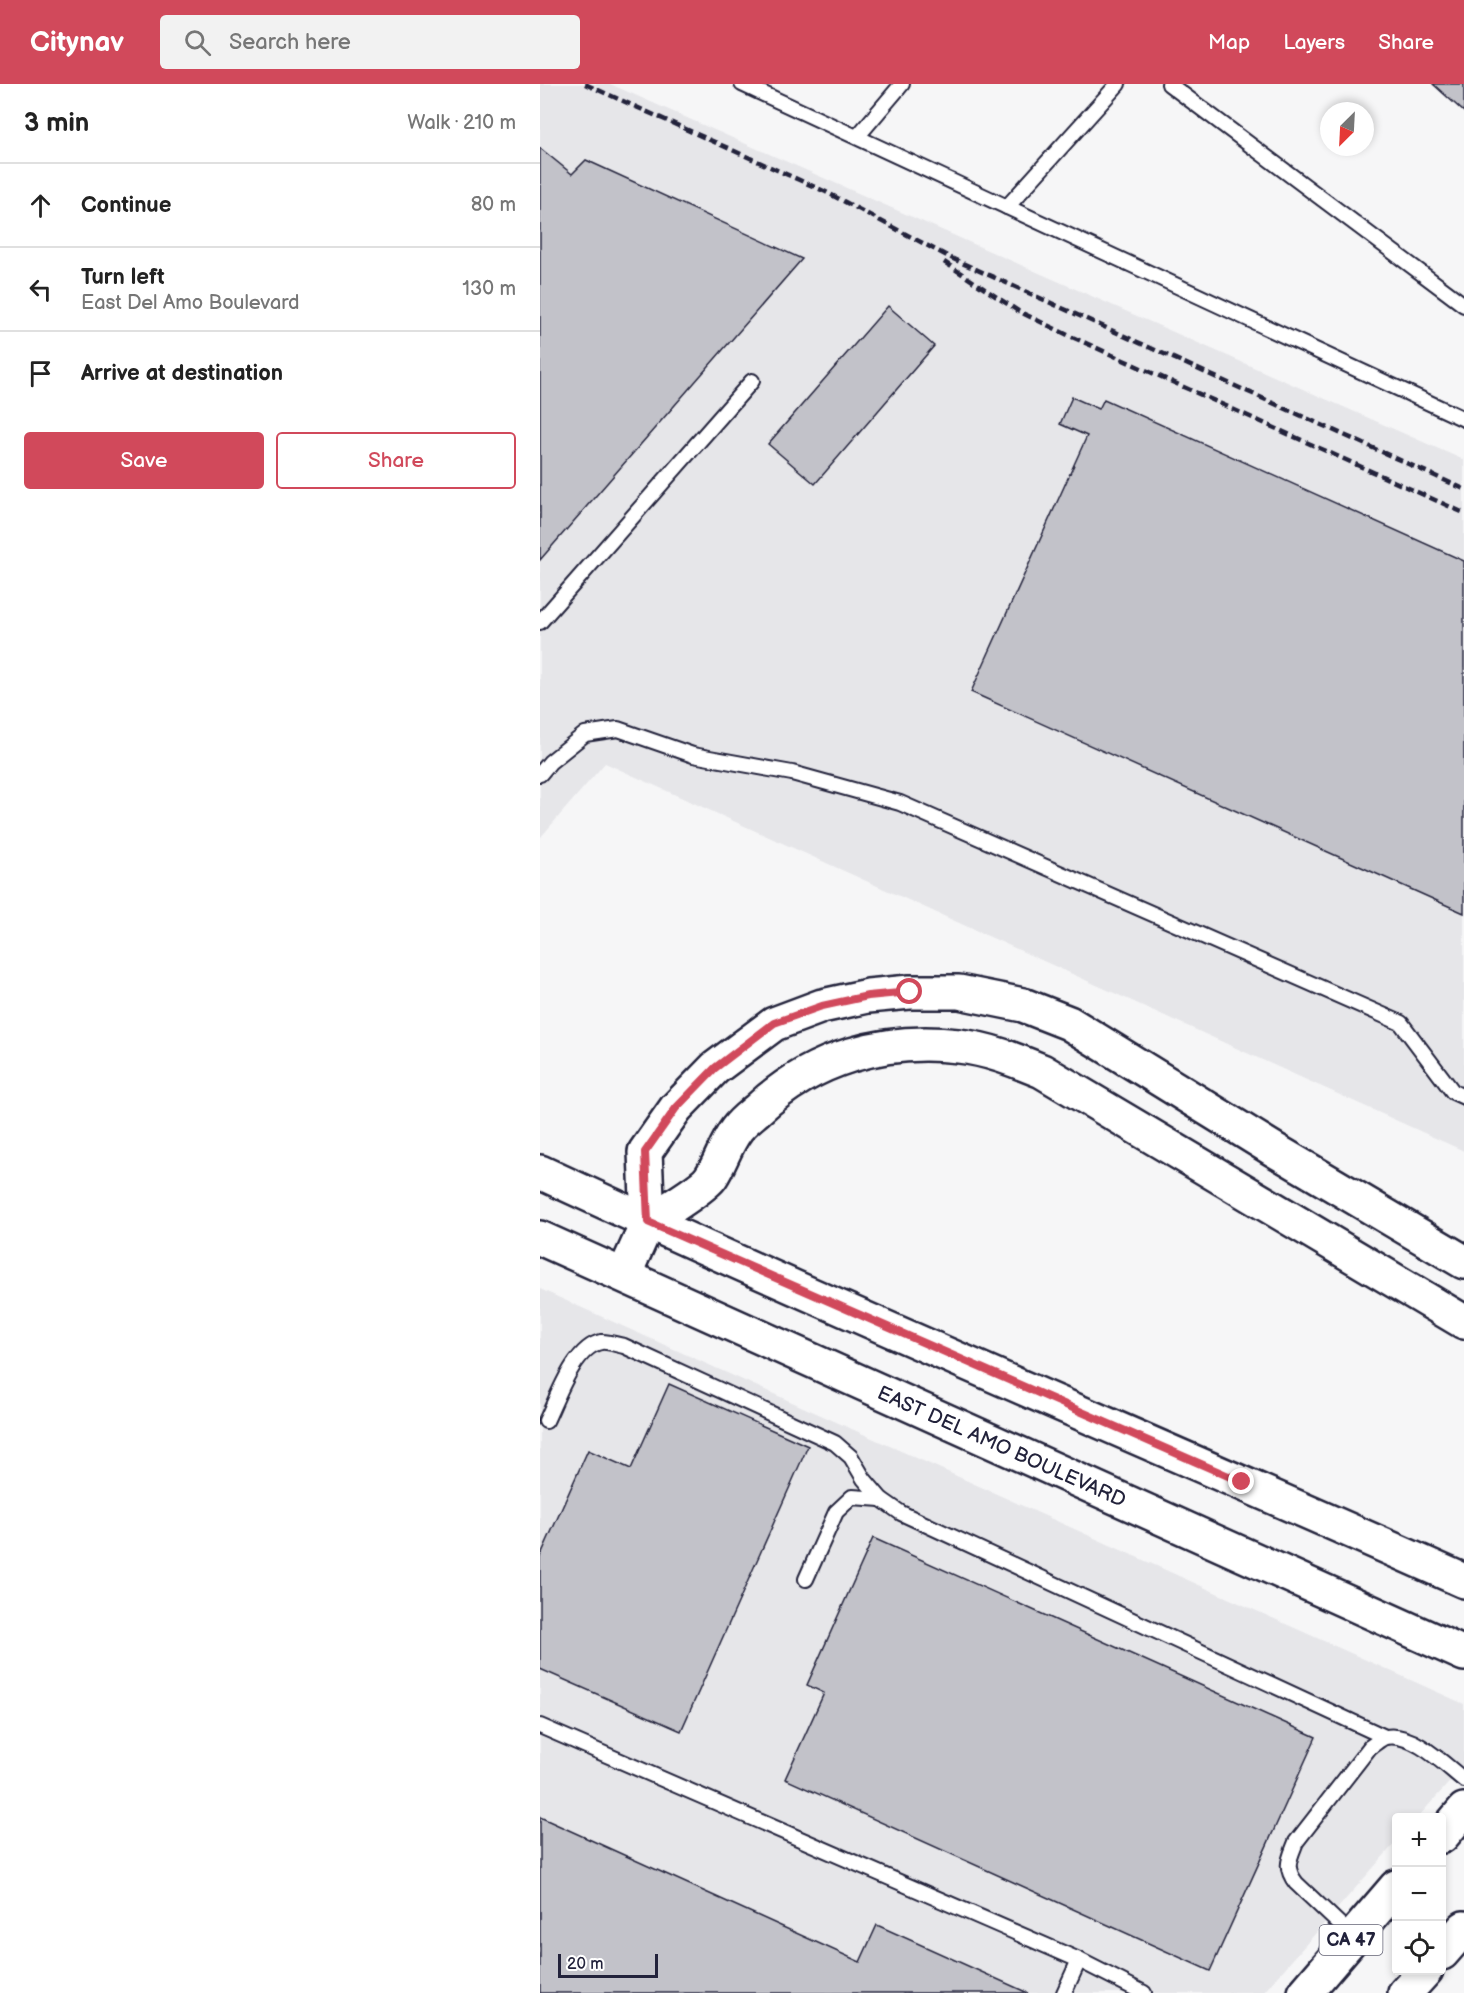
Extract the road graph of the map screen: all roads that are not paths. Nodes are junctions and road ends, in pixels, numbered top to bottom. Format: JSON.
{"nodes":[{"id":1,"x":742,"y":84,"type":"edge"},
{"id":2,"x":902,"y":84,"type":"edge"},
{"id":3,"x":1118,"y":84,"type":"edge"},
{"id":4,"x":1168,"y":84,"type":"edge"},
{"id":5,"x":856,"y":137,"type":"junction"},
{"id":6,"x":1007,"y":207,"type":"junction"},
{"id":7,"x":1464,"y":305,"type":"edge"},
{"id":8,"x":752,"y":381,"type":"dead end"},
{"id":9,"x":1464,"y":418,"type":"edge"},
{"id":10,"x":540,"y":622,"type":"edge"},
{"id":11,"x":540,"y":774,"type":"edge"},
{"id":12,"x":1464,"y":1097,"type":"edge"},
{"id":13,"x":540,"y":1172,"type":"edge"},
{"id":14,"x":648,"y":1222,"type":"junction"},
{"id":15,"x":540,"y":1238,"type":"edge"},
{"id":16,"x":1464,"y":1262,"type":"edge"},
{"id":17,"x":624,"y":1275,"type":"junction"},
{"id":18,"x":1464,"y":1322,"type":"edge"},
{"id":19,"x":546,"y":1421,"type":"dead end"},
{"id":20,"x":881,"y":1499,"type":"junction"},
{"id":21,"x":806,"y":1579,"type":"dead end"},
{"id":22,"x":1464,"y":1581,"type":"edge"},
{"id":23,"x":1464,"y":1654,"type":"edge"},
{"id":24,"x":540,"y":1726,"type":"edge"},
{"id":25,"x":1385,"y":1737,"type":"junction"},
{"id":26,"x":1464,"y":1780,"type":"edge"},
{"id":27,"x":1464,"y":1810,"type":"edge"},
{"id":28,"x":1446,"y":1831,"type":"edge"},
{"id":29,"x":1392,"y":1892,"type":"edge"},
{"id":30,"x":1464,"y":1928,"type":"edge"},
{"id":31,"x":1353,"y":1937,"type":"junction"},
{"id":32,"x":1446,"y":1948,"type":"edge"},
{"id":33,"x":1079,"y":1960,"type":"junction"},
{"id":34,"x":1422,"y":1975,"type":"edge"},
{"id":35,"x":1064,"y":1993,"type":"edge"},
{"id":36,"x":1144,"y":1993,"type":"edge"},
{"id":37,"x":1305,"y":1993,"type":"edge"},
{"id":38,"x":1405,"y":1993,"type":"edge"}],
"edges":[{"from":1,"to":5,"type":"lane"},
{"from":2,"to":5,"type":"lane"},
{"from":3,"to":6,"type":"lane"},
{"from":4,"to":7,"type":"lane"},
{"from":5,"to":6,"type":"lane"},
{"from":6,"to":9,"type":"lane"},
{"from":8,"to":10,"type":"lane"},
{"from":11,"to":12,"type":"lane"},
{"from":13,"to":14,"type":"main road"},
{"from":14,"to":16,"type":"main road"},
{"from":14,"to":17,"type":"main road"},
{"from":14,"to":18,"type":"main road"},
{"from":14,"to":22,"type":"main road"},
{"from":15,"to":17,"type":"main road","name":"EAST DEL AMO BOULEVARD"},
{"from":17,"to":23,"type":"main road","name":"EAST DEL AMO BOULEVARD"},
{"from":19,"to":20,"type":"lane"},
{"from":20,"to":21,"type":"lane"},
{"from":20,"to":25,"type":"lane"},
{"from":24,"to":33,"type":"lane"},
{"from":25,"to":26,"type":"lane"},
{"from":25,"to":31,"type":"lane"},
{"from":27,"to":28,"type":"main road"},
{"from":29,"to":31,"type":"main road","number":"CA 47"},
{"from":30,"to":32,"type":"main road"},
{"from":31,"to":37,"type":"main road","number":"CA 47"},
{"from":33,"to":35,"type":"lane"},
{"from":33,"to":36,"type":"lane"},
{"from":34,"to":38,"type":"main road"}]}
